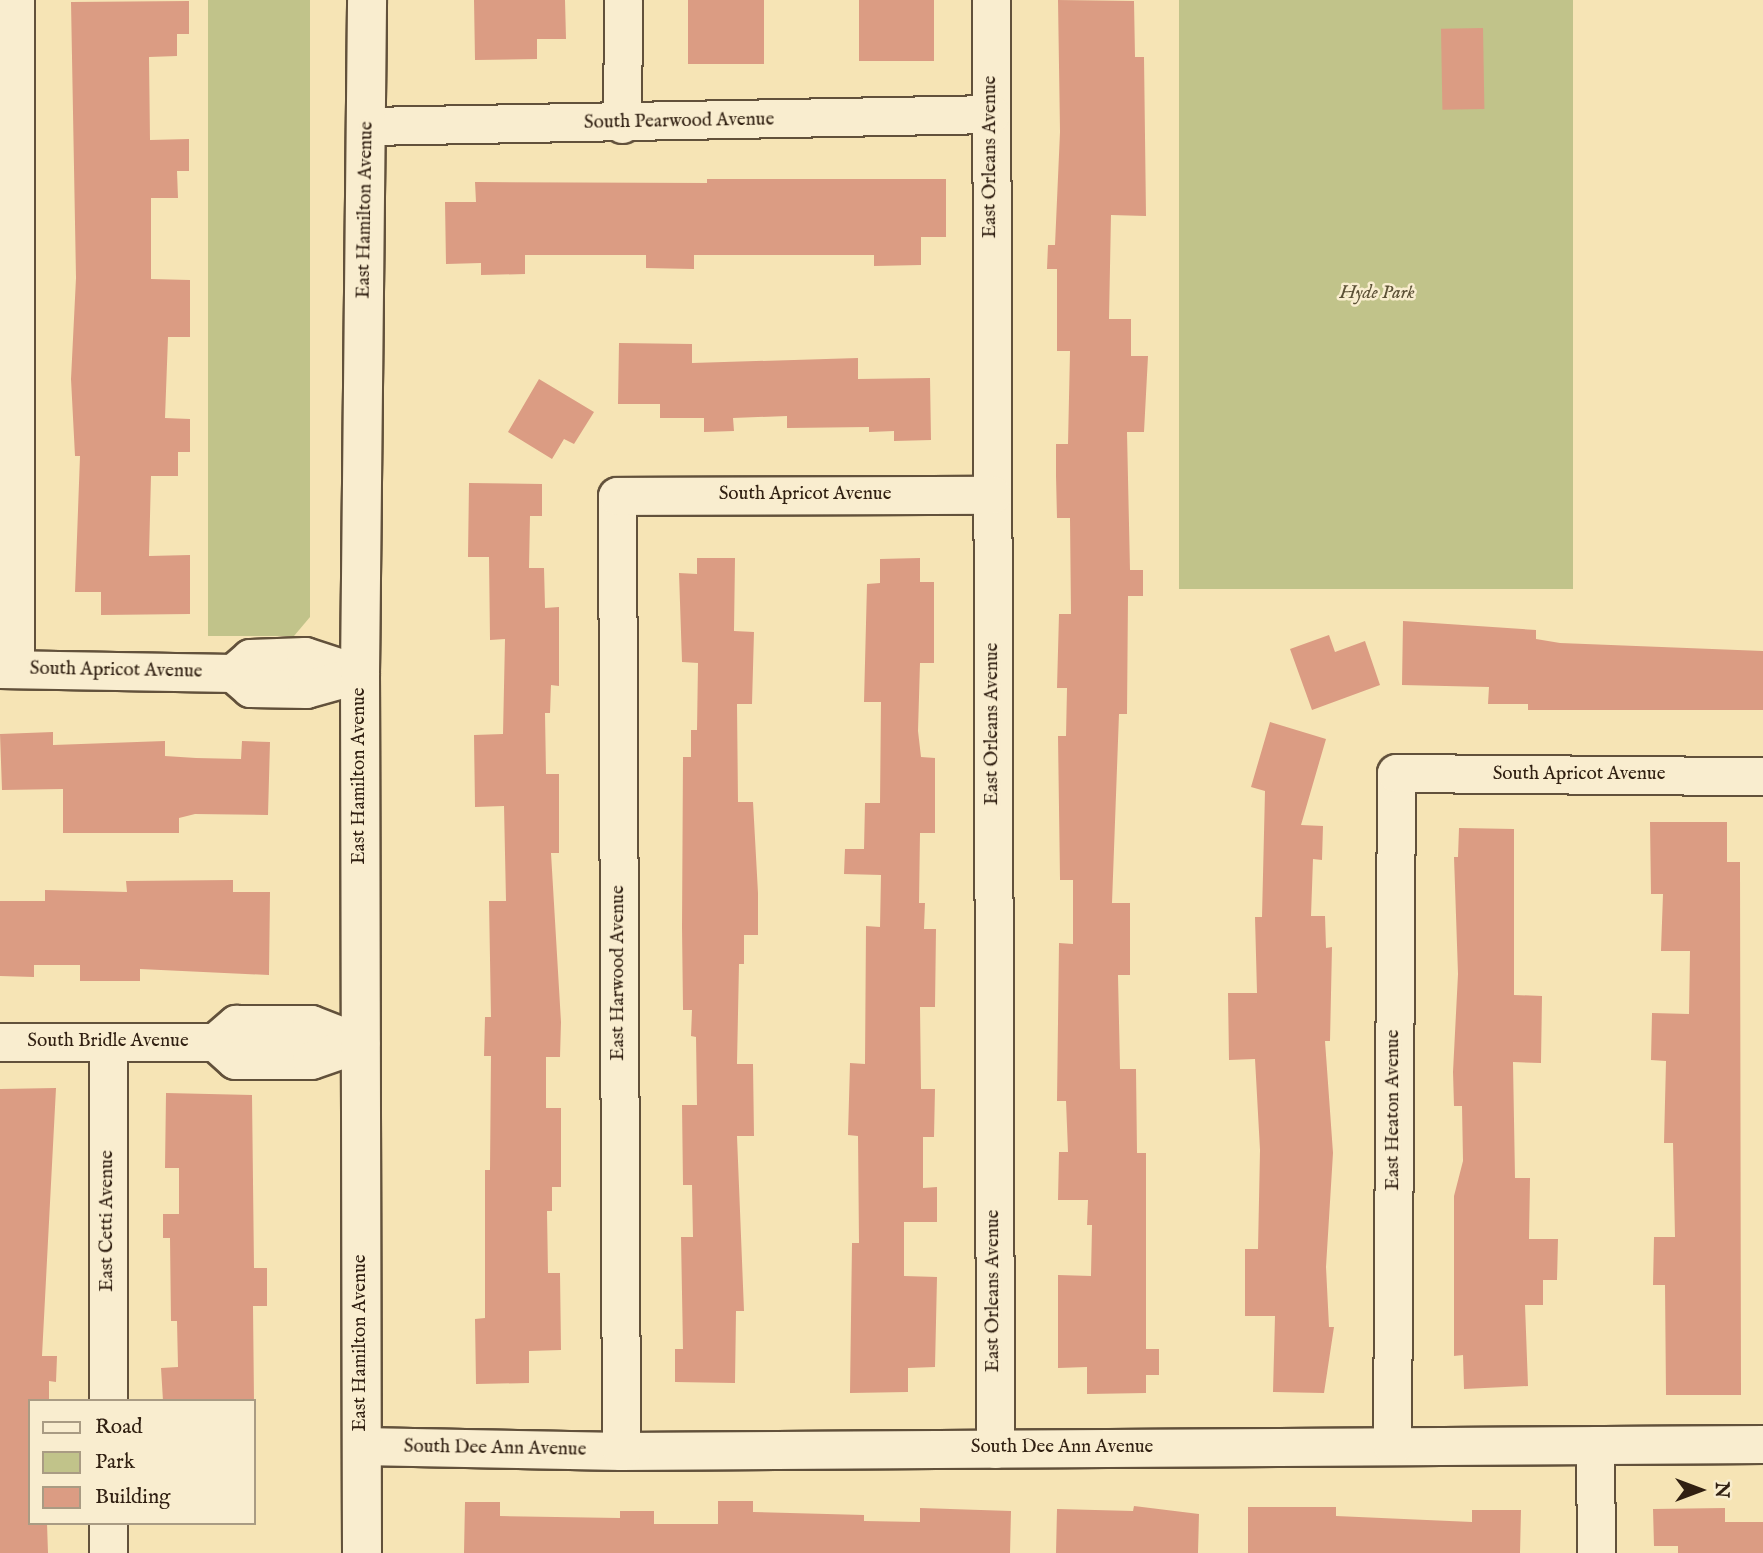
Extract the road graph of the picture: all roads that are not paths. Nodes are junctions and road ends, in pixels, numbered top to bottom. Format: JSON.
{"nodes":[{"id":1,"x":15,"y":0,"type":"edge"},
{"id":2,"x":367,"y":0,"type":"edge"},
{"id":3,"x":623,"y":0,"type":"edge"},
{"id":4,"x":991,"y":0,"type":"edge"},
{"id":5,"x":991,"y":114,"type":"junction"},
{"id":6,"x":622,"y":124,"type":"junction"},
{"id":7,"x":368,"y":126,"type":"junction"},
{"id":8,"x":992,"y":495,"type":"junction"},
{"id":9,"x":617,"y":496,"type":"joint"},
{"id":10,"x":7,"y":669,"type":"edge"},
{"id":11,"x":360,"y":674,"type":"junction"},
{"id":12,"x":1396,"y":773,"type":"joint"},
{"id":13,"x":1763,"y":776,"type":"edge"},
{"id":14,"x":0,"y":1042,"type":"edge"},
{"id":15,"x":108,"y":1042,"type":"junction"},
{"id":16,"x":360,"y":1043,"type":"junction"},
{"id":17,"x":108,"y":1399,"type":"edge"},
{"id":18,"x":1763,"y":1444,"type":"edge"},
{"id":19,"x":1595,"y":1445,"type":"junction"},
{"id":20,"x":361,"y":1446,"type":"junction"},
{"id":21,"x":1392,"y":1446,"type":"junction"},
{"id":22,"x":995,"y":1449,"type":"junction"},
{"id":23,"x":621,"y":1451,"type":"junction"},
{"id":24,"x":108,"y":1525,"type":"edge"},
{"id":25,"x":108,"y":1553,"type":"edge"},
{"id":26,"x":362,"y":1553,"type":"edge"},
{"id":27,"x":1596,"y":1553,"type":"edge"}],
"edges":[{"from":1,"to":10,"type":"street"},
{"from":2,"to":7,"type":"street","name":"East Hamilton Avenue"},
{"from":3,"to":6,"type":"street"},
{"from":4,"to":5,"type":"street","name":"East Orleans Avenue"},
{"from":5,"to":6,"type":"street","name":"South Pearwood Avenue"},
{"from":5,"to":8,"type":"street","name":"East Orleans Avenue"},
{"from":6,"to":7,"type":"street","name":"South Pearwood Avenue"},
{"from":7,"to":11,"type":"street","name":"East Hamilton Avenue"},
{"from":8,"to":9,"type":"street","name":"South Apricot Avenue"},
{"from":8,"to":22,"type":"street","name":"East Orleans Avenue"},
{"from":9,"to":23,"type":"street","name":"East Harwood Avenue"},
{"from":10,"to":11,"type":"street","name":"South Apricot Avenue"},
{"from":11,"to":16,"type":"street","name":"East Hamilton Avenue"},
{"from":12,"to":13,"type":"street","name":"South Apricot Avenue"},
{"from":12,"to":21,"type":"street","name":"East Heaton Avenue"},
{"from":14,"to":15,"type":"street","name":"South Bridle Avenue"},
{"from":15,"to":16,"type":"street","name":"South Bridle Avenue"},
{"from":15,"to":17,"type":"street","name":"East Cetti Avenue"},
{"from":16,"to":20,"type":"street","name":"East Hamilton Avenue"},
{"from":18,"to":19,"type":"street","name":"South Dee Ann Avenue"},
{"from":19,"to":21,"type":"street","name":"South Dee Ann Avenue"},
{"from":19,"to":27,"type":"street"},
{"from":20,"to":23,"type":"street","name":"South Dee Ann Avenue"},
{"from":20,"to":26,"type":"street","name":"East Hamilton Avenue"},
{"from":21,"to":22,"type":"street","name":"South Dee Ann Avenue"},
{"from":22,"to":23,"type":"street","name":"South Dee Ann Avenue"},
{"from":24,"to":25,"type":"street"}]}
